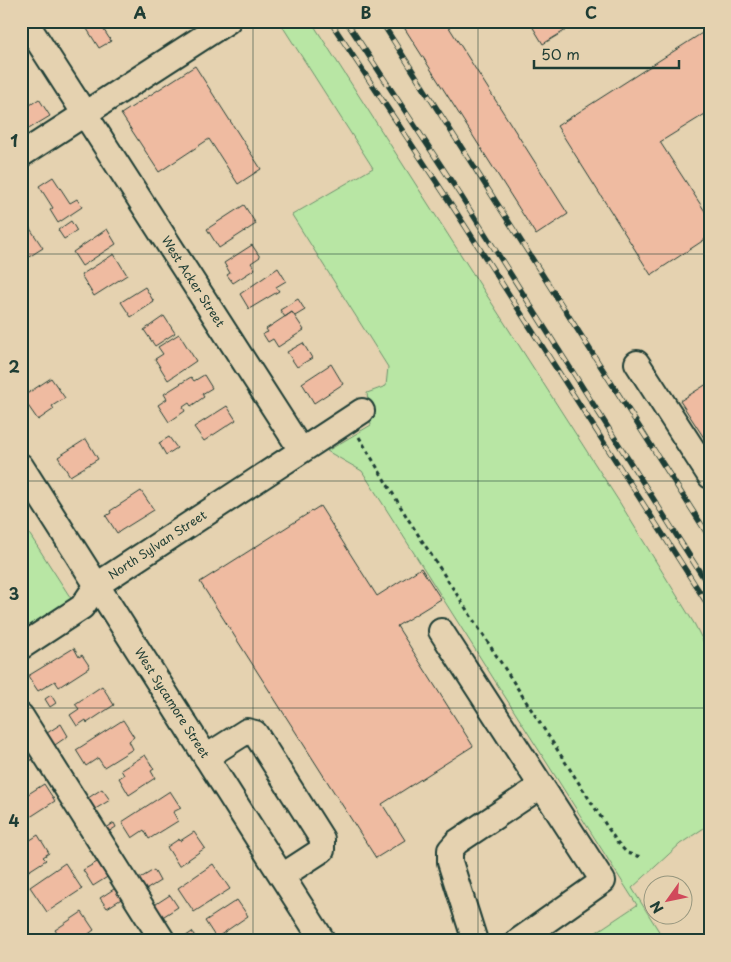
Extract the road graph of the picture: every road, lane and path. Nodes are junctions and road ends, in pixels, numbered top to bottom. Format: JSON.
{"nodes":[{"id":1,"x":25,"y":21,"type":"edge"},
{"id":2,"x":228,"y":21,"type":"edge"},
{"id":3,"x":84,"y":114,"type":"junction"},
{"id":4,"x":21,"y":155,"type":"edge"},
{"id":5,"x":638,"y":363,"type":"dead end"},
{"id":6,"x":356,"y":415,"type":"joint"},
{"id":7,"x":301,"y":450,"type":"junction"},
{"id":8,"x":21,"y":466,"type":"edge"},
{"id":9,"x":710,"y":476,"type":"edge"},
{"id":10,"x":97,"y":585,"type":"junction"},
{"id":11,"x":441,"y":631,"type":"dead end"},
{"id":12,"x":21,"y":647,"type":"edge"},
{"id":13,"x":21,"y":716,"type":"edge"},
{"id":14,"x":206,"y":757,"type":"junction"},
{"id":15,"x":541,"y":786,"type":"junction"},
{"id":16,"x":641,"y":857,"type":"dead end"},
{"id":17,"x":282,"y":876,"type":"junction"},
{"id":18,"x":163,"y":941,"type":"edge"},
{"id":19,"x":323,"y":941,"type":"edge"},
{"id":20,"x":475,"y":941,"type":"edge"},
{"id":21,"x":518,"y":941,"type":"edge"}],
"edges":[{"from":1,"to":3,"type":"street","name":"West Acker Street"},
{"from":2,"to":3,"type":"street"},
{"from":3,"to":4,"type":"street"},
{"from":3,"to":7,"type":"street","name":"West Acker Street"},
{"from":5,"to":9,"type":"street"},
{"from":6,"to":7,"type":"street","name":"North Sylvan Street"},
{"from":6,"to":16,"type":"path"},
{"from":7,"to":10,"type":"street","name":"North Sylvan Street"},
{"from":8,"to":10,"type":"street","name":"West Sycamore Street"},
{"from":10,"to":12,"type":"street","name":"North Sylvan Street"},
{"from":10,"to":14,"type":"street","name":"West Sycamore Street"},
{"from":11,"to":15,"type":"street"},
{"from":13,"to":18,"type":"street"},
{"from":14,"to":17,"type":"street","name":"West Sycamore Street"},
{"from":14,"to":17,"type":"street"},
{"from":15,"to":20,"type":"street"},
{"from":15,"to":21,"type":"street"},
{"from":17,"to":19,"type":"street","name":"West Sycamore Street"}]}
